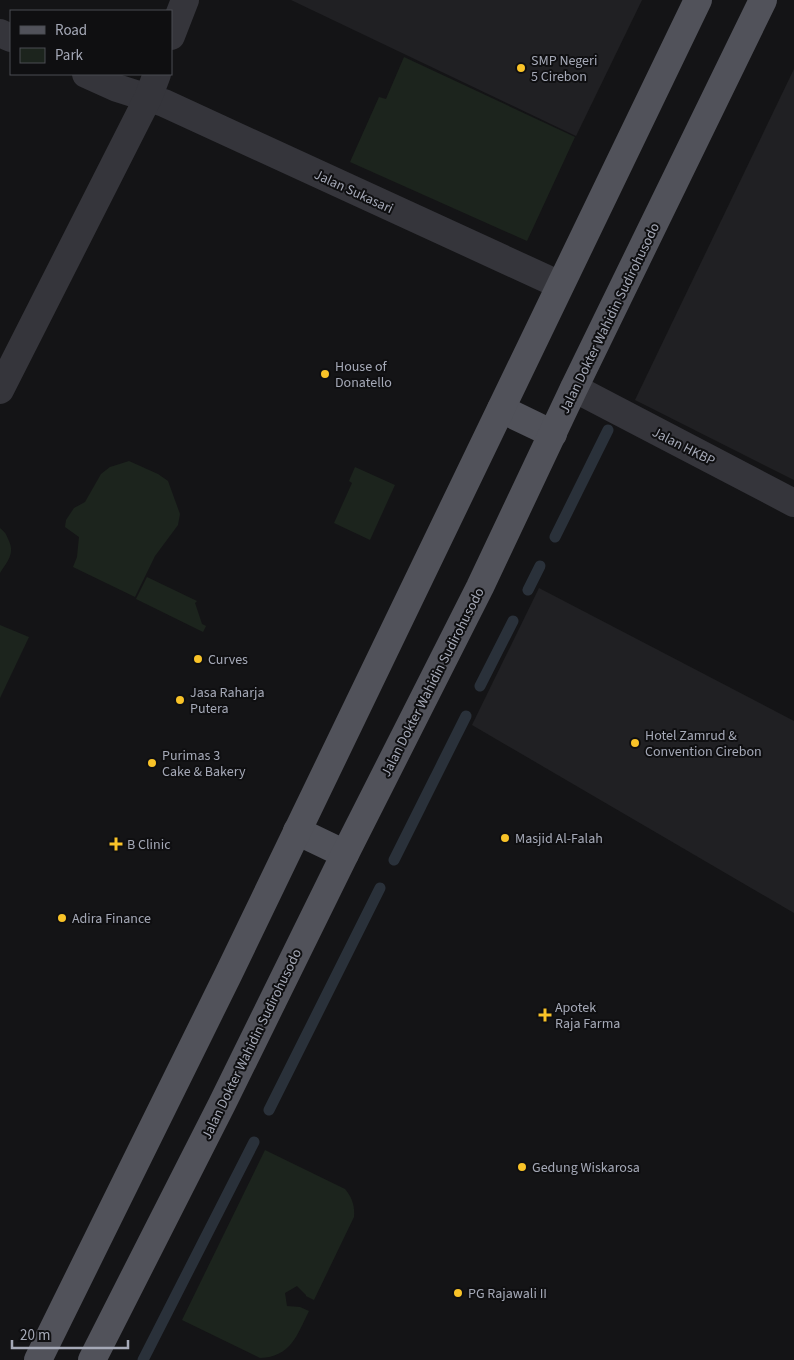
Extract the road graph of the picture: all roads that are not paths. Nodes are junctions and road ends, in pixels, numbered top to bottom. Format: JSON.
{"nodes":[{"id":1,"x":185,"y":0,"type":"edge"},
{"id":2,"x":698,"y":0,"type":"edge"},
{"id":3,"x":763,"y":0,"type":"edge"},
{"id":4,"x":172,"y":33,"type":"edge"},
{"id":5,"x":88,"y":75,"type":"edge"},
{"id":6,"x":152,"y":86,"type":"edge"},
{"id":7,"x":560,"y":285,"type":"junction"},
{"id":8,"x":2,"y":380,"type":"edge"},
{"id":9,"x":574,"y":388,"type":"junction"},
{"id":10,"x":501,"y":409,"type":"junction"},
{"id":11,"x":553,"y":434,"type":"junction"},
{"id":12,"x":794,"y":503,"type":"edge"},
{"id":13,"x":297,"y":831,"type":"junction"},
{"id":14,"x":345,"y":854,"type":"junction"},
{"id":15,"x":38,"y":1360,"type":"edge"},
{"id":16,"x":92,"y":1360,"type":"edge"}],
"edges":[{"from":1,"to":4,"type":"street"},
{"from":2,"to":7,"type":"main road"},
{"from":3,"to":9,"type":"main road","name":"Jalan Dokter Wahidin Sudirohusodo"},
{"from":5,"to":6,"type":"street","name":"Jalan Sukasari"},
{"from":6,"to":7,"type":"street","name":"Jalan Sukasari"},
{"from":6,"to":8,"type":"street"},
{"from":7,"to":10,"type":"main road"},
{"from":9,"to":11,"type":"main road","name":"Jalan Dokter Wahidin Sudirohusodo"},
{"from":9,"to":12,"type":"street","name":"Jalan HKBP"},
{"from":10,"to":11,"type":"main road"},
{"from":10,"to":13,"type":"main road"},
{"from":11,"to":14,"type":"main road","name":"Jalan Dokter Wahidin Sudirohusodo"},
{"from":13,"to":14,"type":"main road"},
{"from":13,"to":15,"type":"main road"},
{"from":14,"to":16,"type":"main road","name":"Jalan Dokter Wahidin Sudirohusodo"}]}
